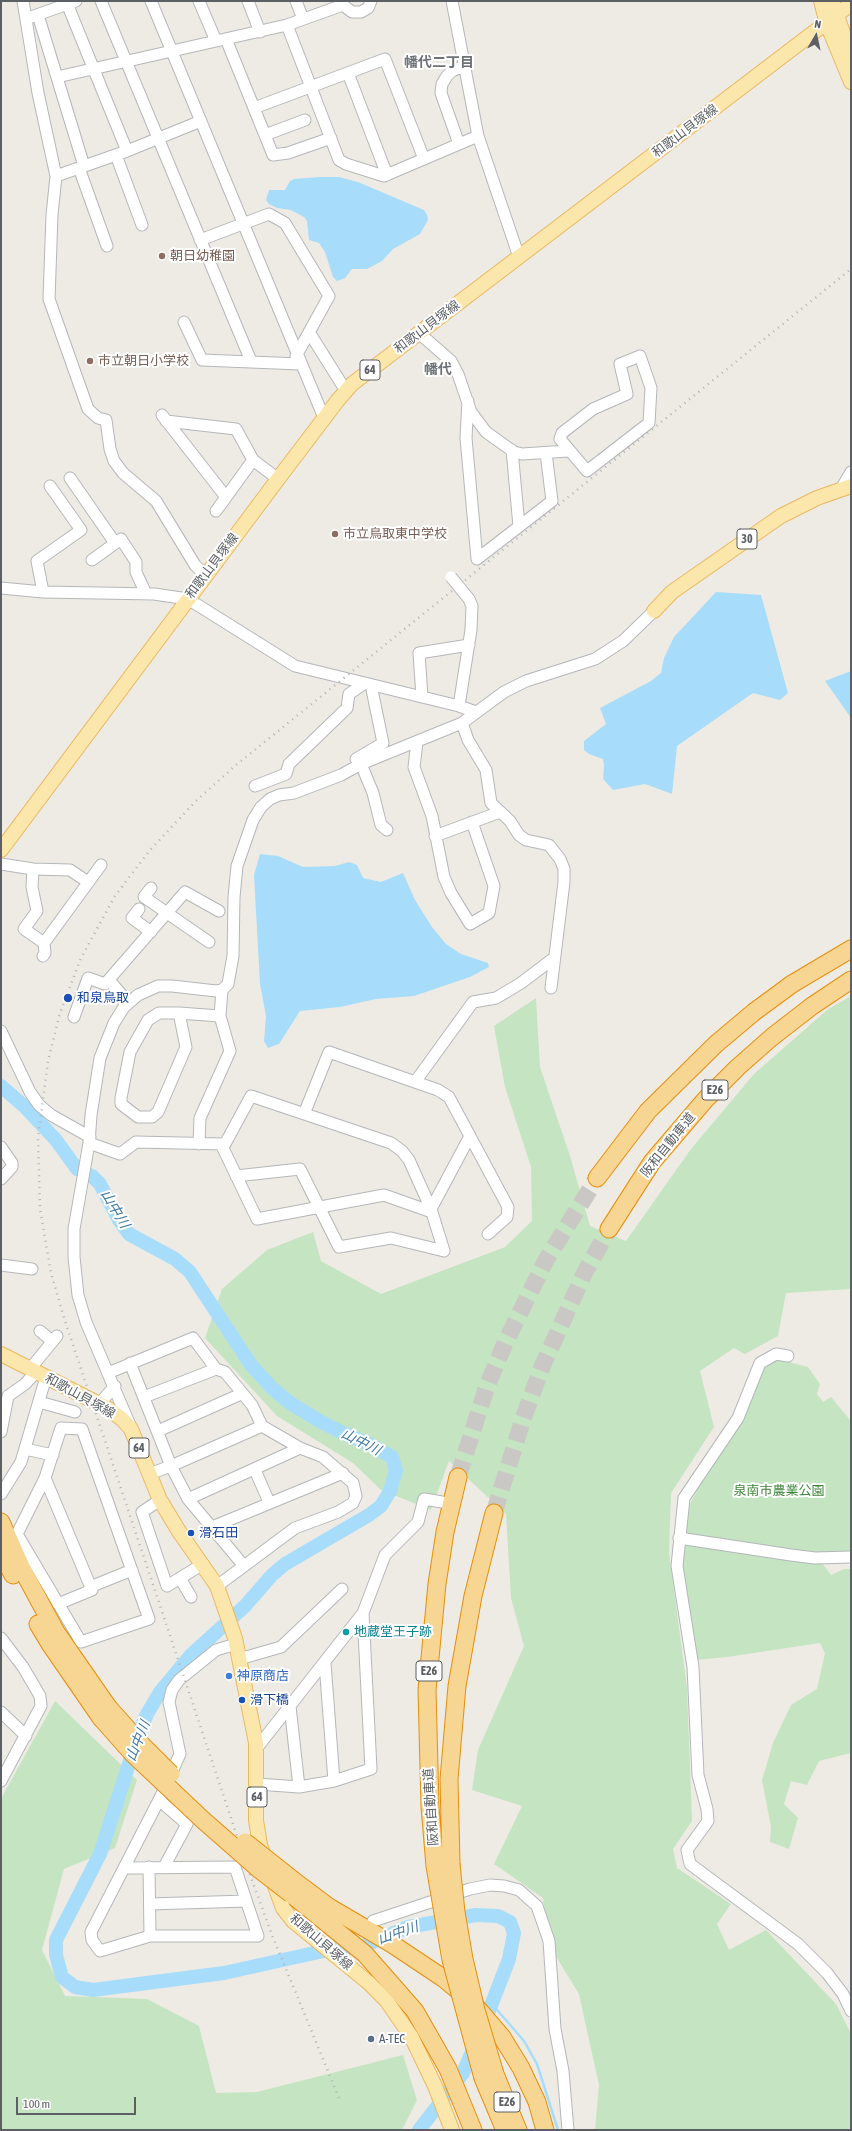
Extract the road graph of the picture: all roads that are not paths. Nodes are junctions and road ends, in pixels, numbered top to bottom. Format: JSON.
{"nodes":[{"id":1,"x":23,"y":1,"type":"edge"},
{"id":2,"x":101,"y":1,"type":"edge"},
{"id":3,"x":151,"y":1,"type":"edge"},
{"id":4,"x":199,"y":1,"type":"edge"},
{"id":5,"x":248,"y":1,"type":"edge"},
{"id":6,"x":296,"y":1,"type":"edge"},
{"id":7,"x":371,"y":1,"type":"edge"},
{"id":8,"x":452,"y":1,"type":"edge"},
{"id":9,"x":821,"y":1,"type":"edge"},
{"id":10,"x":832,"y":1,"type":"edge"},
{"id":11,"x":70,"y":2,"type":"edge"},
{"id":12,"x":342,"y":3,"type":"edge"},
{"id":13,"x":851,"y":4,"type":"edge"},
{"id":14,"x":38,"y":15,"type":"junction"},
{"id":15,"x":25,"y":19,"type":"junction"},
{"id":16,"x":303,"y":19,"type":"junction"},
{"id":17,"x":832,"y":19,"type":"junction"},
{"id":18,"x":287,"y":25,"type":"junction"},
{"id":19,"x":260,"y":32,"type":"junction"},
{"id":20,"x":221,"y":40,"type":"junction"},
{"id":21,"x":172,"y":50,"type":"junction"},
{"id":22,"x":851,"y":56,"type":"edge"},
{"id":23,"x":125,"y":62,"type":"junction"},
{"id":24,"x":464,"y":66,"type":"junction"},
{"id":25,"x":94,"y":68,"type":"junction"},
{"id":26,"x":348,"y":73,"type":"junction"},
{"id":27,"x":57,"y":77,"type":"junction"},
{"id":28,"x":851,"y":82,"type":"edge"},
{"id":29,"x":311,"y":87,"type":"junction"},
{"id":30,"x":254,"y":108,"type":"junction"},
{"id":31,"x":305,"y":120,"type":"dead end"},
{"id":32,"x":201,"y":121,"type":"junction"},
{"id":33,"x":265,"y":134,"type":"junction"},
{"id":34,"x":478,"y":136,"type":"junction"},
{"id":35,"x":331,"y":138,"type":"junction"},
{"id":36,"x":157,"y":139,"type":"junction"},
{"id":37,"x":459,"y":144,"type":"junction"},
{"id":38,"x":122,"y":153,"type":"junction"},
{"id":39,"x":424,"y":159,"type":"junction"},
{"id":40,"x":81,"y":167,"type":"junction"},
{"id":41,"x":387,"y":175,"type":"junction"},
{"id":42,"x":56,"y":176,"type":"junction"},
{"id":43,"x":243,"y":224,"type":"junction"},
{"id":44,"x":142,"y":225,"type":"dead end"},
{"id":45,"x":200,"y":240,"type":"junction"},
{"id":46,"x":107,"y":246,"type":"dead end"},
{"id":47,"x":519,"y":257,"type":"junction"},
{"id":48,"x":184,"y":322,"type":"dead end"},
{"id":49,"x":309,"y":332,"type":"junction"},
{"id":50,"x":419,"y":333,"type":"junction"},
{"id":51,"x":298,"y":360,"type":"junction"},
{"id":52,"x":251,"y":361,"type":"junction"},
{"id":53,"x":346,"y":391,"type":"junction"},
{"id":54,"x":468,"y":401,"type":"junction"},
{"id":55,"x":324,"y":418,"type":"junction"},
{"id":56,"x":512,"y":450,"type":"junction"},
{"id":57,"x":568,"y":452,"type":"junction"},
{"id":58,"x":546,"y":453,"type":"junction"},
{"id":59,"x":253,"y":460,"type":"junction"},
{"id":60,"x":851,"y":472,"type":"edge"},
{"id":61,"x":70,"y":478,"type":"dead end"},
{"id":62,"x":278,"y":479,"type":"junction"},
{"id":63,"x":50,"y":486,"type":"dead end"},
{"id":64,"x":846,"y":487,"type":"edge"},
{"id":65,"x":226,"y":497,"type":"junction"},
{"id":66,"x":216,"y":511,"type":"dead end"},
{"id":67,"x":520,"y":526,"type":"junction"},
{"id":68,"x":115,"y":543,"type":"junction"},
{"id":69,"x":92,"y":560,"type":"dead end"},
{"id":70,"x":206,"y":576,"type":"junction"},
{"id":71,"x":451,"y":577,"type":"dead end"},
{"id":72,"x":1,"y":588,"type":"edge"},
{"id":73,"x":43,"y":592,"type":"junction"},
{"id":74,"x":146,"y":594,"type":"junction"},
{"id":75,"x":188,"y":599,"type":"junction"},
{"id":76,"x":654,"y":611,"type":"joint"},
{"id":77,"x":468,"y":645,"type":"junction"},
{"id":78,"x":368,"y":684,"type":"junction"},
{"id":79,"x":422,"y":697,"type":"junction"},
{"id":80,"x":459,"y":706,"type":"junction"},
{"id":81,"x":476,"y":712,"type":"junction"},
{"id":82,"x":462,"y":723,"type":"junction"},
{"id":83,"x":418,"y":742,"type":"junction"},
{"id":84,"x":359,"y":762,"type":"junction"},
{"id":85,"x":255,"y":786,"type":"dead end"},
{"id":86,"x":500,"y":812,"type":"junction"},
{"id":87,"x":472,"y":822,"type":"junction"},
{"id":88,"x":387,"y":830,"type":"dead end"},
{"id":89,"x":435,"y":836,"type":"junction"},
{"id":90,"x":1,"y":850,"type":"edge"},
{"id":91,"x":1,"y":864,"type":"edge"},
{"id":92,"x":101,"y":865,"type":"dead end"},
{"id":93,"x":33,"y":869,"type":"junction"},
{"id":94,"x":88,"y":882,"type":"junction"},
{"id":95,"x":151,"y":888,"type":"dead end"},
{"id":96,"x":139,"y":909,"type":"dead end"},
{"id":97,"x":219,"y":911,"type":"dead end"},
{"id":98,"x":168,"y":913,"type":"junction"},
{"id":99,"x":151,"y":932,"type":"junction"},
{"id":100,"x":209,"y":942,"type":"dead end"},
{"id":101,"x":44,"y":943,"type":"junction"},
{"id":102,"x":851,"y":949,"type":"edge"},
{"id":103,"x":42,"y":956,"type":"dead end"},
{"id":104,"x":554,"y":958,"type":"junction"},
{"id":105,"x":109,"y":980,"type":"junction"},
{"id":106,"x":851,"y":980,"type":"edge"},
{"id":107,"x":551,"y":988,"type":"dead end"},
{"id":108,"x":222,"y":990,"type":"junction"},
{"id":109,"x":128,"y":1002,"type":"junction"},
{"id":110,"x":179,"y":1013,"type":"junction"},
{"id":111,"x":220,"y":1016,"type":"junction"},
{"id":112,"x":74,"y":1017,"type":"dead end"},
{"id":113,"x":2,"y":1033,"type":"edge"},
{"id":114,"x":415,"y":1082,"type":"junction"},
{"id":115,"x":304,"y":1114,"type":"junction"},
{"id":116,"x":470,"y":1136,"type":"junction"},
{"id":117,"x":90,"y":1140,"type":"junction"},
{"id":118,"x":199,"y":1144,"type":"junction"},
{"id":119,"x":221,"y":1144,"type":"junction"},
{"id":120,"x":1,"y":1147,"type":"edge"},
{"id":121,"x":236,"y":1176,"type":"junction"},
{"id":122,"x":597,"y":1178,"type":"tunnel mouth"},
{"id":123,"x":1,"y":1179,"type":"edge"},
{"id":124,"x":320,"y":1208,"type":"junction"},
{"id":125,"x":432,"y":1210,"type":"junction"},
{"id":126,"x":609,"y":1229,"type":"tunnel mouth"},
{"id":127,"x":488,"y":1234,"type":"dead end"},
{"id":128,"x":1,"y":1265,"type":"edge"},
{"id":129,"x":25,"y":1270,"type":"dead end"},
{"id":130,"x":40,"y":1331,"type":"dead end"},
{"id":131,"x":1,"y":1354,"type":"edge"},
{"id":132,"x":788,"y":1356,"type":"dead end"},
{"id":133,"x":130,"y":1363,"type":"junction"},
{"id":134,"x":216,"y":1369,"type":"junction"},
{"id":135,"x":37,"y":1373,"type":"junction"},
{"id":136,"x":108,"y":1373,"type":"junction"},
{"id":137,"x":115,"y":1386,"type":"junction"},
{"id":138,"x":241,"y":1394,"type":"junction"},
{"id":139,"x":144,"y":1397,"type":"junction"},
{"id":140,"x":39,"y":1402,"type":"junction"},
{"id":141,"x":99,"y":1404,"type":"junction"},
{"id":142,"x":75,"y":1412,"type":"dead end"},
{"id":143,"x":262,"y":1426,"type":"junction"},
{"id":144,"x":132,"y":1429,"type":"junction"},
{"id":145,"x":158,"y":1430,"type":"junction"},
{"id":146,"x":1,"y":1432,"type":"edge"},
{"id":147,"x":300,"y":1448,"type":"junction"},
{"id":148,"x":25,"y":1449,"type":"junction"},
{"id":149,"x":53,"y":1455,"type":"junction"},
{"id":150,"x":172,"y":1466,"type":"junction"},
{"id":151,"x":255,"y":1470,"type":"junction"},
{"id":152,"x":343,"y":1473,"type":"junction"},
{"id":153,"x":150,"y":1474,"type":"junction"},
{"id":154,"x":458,"y":1477,"type":"tunnel mouth"},
{"id":155,"x":45,"y":1478,"type":"junction"},
{"id":156,"x":1,"y":1494,"type":"edge"},
{"id":157,"x":188,"y":1499,"type":"junction"},
{"id":158,"x":160,"y":1500,"type":"junction"},
{"id":159,"x":269,"y":1502,"type":"junction"},
{"id":160,"x":442,"y":1502,"type":"dead end"},
{"id":161,"x":494,"y":1513,"type":"tunnel mouth"},
{"id":162,"x":1,"y":1522,"type":"edge"},
{"id":163,"x":212,"y":1527,"type":"junction"},
{"id":164,"x":679,"y":1538,"type":"junction"},
{"id":165,"x":6,"y":1548,"type":"edge"},
{"id":166,"x":851,"y":1557,"type":"edge"},
{"id":167,"x":203,"y":1564,"type":"junction"},
{"id":168,"x":244,"y":1566,"type":"junction"},
{"id":169,"x":132,"y":1570,"type":"junction"},
{"id":170,"x":180,"y":1578,"type":"junction"},
{"id":171,"x":90,"y":1587,"type":"junction"},
{"id":172,"x":342,"y":1589,"type":"dead end"},
{"id":173,"x":219,"y":1592,"type":"junction"},
{"id":174,"x":191,"y":1597,"type":"dead end"},
{"id":175,"x":58,"y":1604,"type":"junction"},
{"id":176,"x":363,"y":1613,"type":"junction"},
{"id":177,"x":1,"y":1638,"type":"edge"},
{"id":178,"x":235,"y":1641,"type":"junction"},
{"id":179,"x":239,"y":1659,"type":"junction"},
{"id":180,"x":325,"y":1663,"type":"junction"},
{"id":181,"x":290,"y":1706,"type":"junction"},
{"id":182,"x":1,"y":1712,"type":"edge"},
{"id":183,"x":26,"y":1736,"type":"junction"},
{"id":184,"x":256,"y":1749,"type":"junction"},
{"id":185,"x":1,"y":1781,"type":"edge"},
{"id":186,"x":334,"y":1782,"type":"junction"},
{"id":187,"x":257,"y":1784,"type":"junction"},
{"id":188,"x":299,"y":1787,"type":"junction"},
{"id":189,"x":159,"y":1800,"type":"junction"},
{"id":190,"x":443,"y":1865,"type":"junction"},
{"id":191,"x":164,"y":1867,"type":"junction"},
{"id":192,"x":124,"y":1868,"type":"junction"},
{"id":193,"x":149,"y":1868,"type":"junction"},
{"id":194,"x":292,"y":1887,"type":"junction"},
{"id":195,"x":246,"y":1901,"type":"junction"},
{"id":196,"x":150,"y":1904,"type":"junction"},
{"id":197,"x":365,"y":1922,"type":"junction"},
{"id":198,"x":150,"y":1936,"type":"junction"},
{"id":199,"x":851,"y":2011,"type":"edge"},
{"id":200,"x":489,"y":2076,"type":"junction"},
{"id":201,"x":452,"y":2130,"type":"edge"},
{"id":202,"x":473,"y":2130,"type":"edge"},
{"id":203,"x":505,"y":2130,"type":"edge"},
{"id":204,"x":518,"y":2130,"type":"edge"},
{"id":205,"x":545,"y":2130,"type":"edge"},
{"id":206,"x":568,"y":2130,"type":"edge"}],
"edges":[{"from":1,"to":15,"type":"street"},
{"from":2,"to":23,"type":"street"},
{"from":3,"to":21,"type":"street"},
{"from":4,"to":20,"type":"street"},
{"from":5,"to":19,"type":"street"},
{"from":6,"to":16,"type":"street"},
{"from":7,"to":12,"type":"street"},
{"from":8,"to":24,"type":"street"},
{"from":9,"to":17,"type":"main road"},
{"from":10,"to":17,"type":"main road"},
{"from":11,"to":14,"type":"street"},
{"from":11,"to":25,"type":"street"},
{"from":12,"to":16,"type":"street"},
{"from":13,"to":17,"type":"main road","name":"和歌山貝塚線","number":"64"},
{"from":14,"to":15,"type":"street"},
{"from":14,"to":27,"type":"street"},
{"from":15,"to":42,"type":"street"},
{"from":16,"to":18,"type":"street"},
{"from":17,"to":22,"type":"main road"},
{"from":17,"to":28,"type":"main road"},
{"from":17,"to":47,"type":"main road","name":"和歌山貝塚線","number":"64"},
{"from":18,"to":19,"type":"street"},
{"from":18,"to":29,"type":"street"},
{"from":19,"to":20,"type":"street"},
{"from":20,"to":21,"type":"street"},
{"from":20,"to":30,"type":"street"},
{"from":21,"to":23,"type":"street"},
{"from":21,"to":32,"type":"street"},
{"from":23,"to":25,"type":"street"},
{"from":23,"to":36,"type":"street"},
{"from":24,"to":34,"type":"street"},
{"from":24,"to":37,"type":"street"},
{"from":25,"to":27,"type":"street"},
{"from":25,"to":38,"type":"street"},
{"from":26,"to":29,"type":"street"},
{"from":26,"to":39,"type":"street"},
{"from":26,"to":41,"type":"street"},
{"from":27,"to":40,"type":"street"},
{"from":29,"to":30,"type":"street"},
{"from":29,"to":35,"type":"street"},
{"from":30,"to":33,"type":"street"},
{"from":31,"to":33,"type":"street"},
{"from":32,"to":36,"type":"street"},
{"from":32,"to":43,"type":"street"},
{"from":33,"to":35,"type":"street"},
{"from":34,"to":37,"type":"street"},
{"from":34,"to":47,"type":"street"},
{"from":35,"to":41,"type":"street"},
{"from":36,"to":38,"type":"street"},
{"from":36,"to":45,"type":"street"},
{"from":37,"to":39,"type":"street"},
{"from":38,"to":40,"type":"street"},
{"from":38,"to":44,"type":"street"},
{"from":39,"to":41,"type":"street"},
{"from":40,"to":42,"type":"street"},
{"from":40,"to":46,"type":"street"},
{"from":42,"to":70,"type":"street"},
{"from":43,"to":45,"type":"street"},
{"from":43,"to":49,"type":"street"},
{"from":43,"to":51,"type":"street"},
{"from":45,"to":52,"type":"street"},
{"from":47,"to":50,"type":"main road","name":"和歌山貝塚線","number":"64"},
{"from":48,"to":52,"type":"street"},
{"from":49,"to":51,"type":"street"},
{"from":49,"to":53,"type":"street"},
{"from":50,"to":53,"type":"main road","name":"和歌山貝塚線","number":"64"},
{"from":50,"to":54,"type":"street"},
{"from":51,"to":52,"type":"street"},
{"from":51,"to":55,"type":"street"},
{"from":53,"to":55,"type":"main road","name":"和歌山貝塚線","number":"64"},
{"from":54,"to":56,"type":"street"},
{"from":54,"to":67,"type":"street"},
{"from":55,"to":62,"type":"main road","name":"和歌山貝塚線","number":"64"},
{"from":56,"to":58,"type":"street"},
{"from":56,"to":67,"type":"street"},
{"from":57,"to":57,"type":"street"},
{"from":57,"to":58,"type":"street"},
{"from":58,"to":67,"type":"street"},
{"from":59,"to":62,"type":"street"},
{"from":59,"to":65,"type":"street"},
{"from":59,"to":65,"type":"street"},
{"from":60,"to":64,"type":"street"},
{"from":61,"to":68,"type":"street"},
{"from":62,"to":70,"type":"main road","name":"和歌山貝塚線","number":"64"},
{"from":63,"to":73,"type":"street"},
{"from":64,"to":76,"type":"main road","number":"30"},
{"from":65,"to":66,"type":"street"},
{"from":68,"to":69,"type":"street"},
{"from":68,"to":74,"type":"street"},
{"from":70,"to":75,"type":"main road","name":"和歌山貝塚線","number":"64"},
{"from":71,"to":77,"type":"street","bridge":true},
{"from":72,"to":73,"type":"street"},
{"from":73,"to":74,"type":"street"},
{"from":74,"to":75,"type":"street"},
{"from":75,"to":78,"type":"street"},
{"from":75,"to":90,"type":"main road","name":"和歌山貝塚線","number":"64"},
{"from":76,"to":81,"type":"street"},
{"from":77,"to":79,"type":"street"},
{"from":77,"to":80,"type":"street"},
{"from":78,"to":79,"type":"street"},
{"from":78,"to":84,"type":"street"},
{"from":78,"to":85,"type":"street"},
{"from":79,"to":80,"type":"street"},
{"from":80,"to":81,"type":"street"},
{"from":81,"to":82,"type":"street"},
{"from":82,"to":83,"type":"street"},
{"from":82,"to":86,"type":"street"},
{"from":83,"to":84,"type":"street"},
{"from":83,"to":89,"type":"street"},
{"from":84,"to":88,"type":"street"},
{"from":84,"to":108,"type":"street"},
{"from":86,"to":87,"type":"street"},
{"from":86,"to":104,"type":"street"},
{"from":87,"to":89,"type":"street"},
{"from":87,"to":89,"type":"street"},
{"from":91,"to":93,"type":"street"},
{"from":92,"to":94,"type":"street"},
{"from":93,"to":94,"type":"street"},
{"from":93,"to":101,"type":"street"},
{"from":94,"to":101,"type":"street"},
{"from":95,"to":98,"type":"street"},
{"from":96,"to":99,"type":"street"},
{"from":97,"to":98,"type":"street"},
{"from":98,"to":99,"type":"street"},
{"from":98,"to":100,"type":"street"},
{"from":99,"to":105,"type":"street"},
{"from":101,"to":103,"type":"street"},
{"from":102,"to":122,"type":"highway","number":"E26"},
{"from":104,"to":107,"type":"street"},
{"from":104,"to":114,"type":"street"},
{"from":105,"to":109,"type":"street"},
{"from":105,"to":112,"type":"street"},
{"from":106,"to":126,"type":"highway","name":"阪和自動車道","number":"E26"},
{"from":108,"to":109,"type":"street"},
{"from":108,"to":111,"type":"street"},
{"from":109,"to":117,"type":"street"},
{"from":110,"to":110,"type":"street"},
{"from":110,"to":111,"type":"street"},
{"from":111,"to":118,"type":"street"},
{"from":113,"to":117,"type":"street"},
{"from":114,"to":115,"type":"street"},
{"from":114,"to":116,"type":"street"},
{"from":115,"to":119,"type":"street"},
{"from":115,"to":125,"type":"street"},
{"from":116,"to":125,"type":"street"},
{"from":116,"to":127,"type":"street"},
{"from":117,"to":118,"type":"street"},
{"from":117,"to":136,"type":"street"},
{"from":118,"to":119,"type":"street"},
{"from":119,"to":121,"type":"street"},
{"from":120,"to":123,"type":"street"},
{"from":121,"to":124,"type":"street"},
{"from":121,"to":124,"type":"street"},
{"from":124,"to":125,"type":"street"},
{"from":124,"to":125,"type":"street"},
{"from":128,"to":129,"type":"street"},
{"from":130,"to":135,"type":"street"},
{"from":131,"to":135,"type":"main road","name":"和歌山貝塚線","number":"64"},
{"from":132,"to":164,"type":"street"},
{"from":133,"to":134,"type":"street"},
{"from":133,"to":136,"type":"street"},
{"from":133,"to":139,"type":"street"},
{"from":134,"to":138,"type":"street"},
{"from":134,"to":139,"type":"street"},
{"from":135,"to":140,"type":"street"},
{"from":135,"to":141,"type":"main road","name":"和歌山貝塚線","number":"64"},
{"from":135,"to":146,"type":"street"},
{"from":136,"to":137,"type":"street"},
{"from":137,"to":141,"type":"street"},
{"from":137,"to":144,"type":"street"},
{"from":138,"to":143,"type":"street"},
{"from":138,"to":145,"type":"street"},
{"from":139,"to":145,"type":"street"},
{"from":140,"to":142,"type":"street"},
{"from":140,"to":148,"type":"street"},
{"from":141,"to":144,"type":"main road","name":"和歌山貝塚線","number":"64"},
{"from":143,"to":147,"type":"street"},
{"from":143,"to":150,"type":"street"},
{"from":144,"to":153,"type":"main road","name":"和歌山貝塚線","number":"64"},
{"from":145,"to":150,"type":"street"},
{"from":147,"to":151,"type":"street"},
{"from":147,"to":152,"type":"street"},
{"from":148,"to":149,"type":"street"},
{"from":148,"to":156,"type":"street"},
{"from":149,"to":155,"type":"street"},
{"from":149,"to":169,"type":"street"},
{"from":150,"to":153,"type":"street"},
{"from":150,"to":157,"type":"street"},
{"from":151,"to":157,"type":"street"},
{"from":151,"to":159,"type":"street"},
{"from":152,"to":159,"type":"street"},
{"from":152,"to":168,"type":"street"},
{"from":153,"to":158,"type":"main road","name":"和歌山貝塚線","number":"64"},
{"from":154,"to":190,"type":"highway","name":"阪和自動車道","number":"E26"},
{"from":155,"to":171,"type":"street"},
{"from":155,"to":175,"type":"street"},
{"from":157,"to":163,"type":"street"},
{"from":158,"to":167,"type":"main road","name":"和歌山貝塚線","number":"64"},
{"from":158,"to":170,"type":"street"},
{"from":159,"to":163,"type":"street"},
{"from":160,"to":176,"type":"street"},
{"from":161,"to":190,"type":"highway","name":"阪和自動車道","number":"E26"},
{"from":162,"to":165,"type":"highway"},
{"from":163,"to":168,"type":"street"},
{"from":164,"to":166,"type":"street"},
{"from":164,"to":199,"type":"street"},
{"from":165,"to":194,"type":"highway","bridge":true},
{"from":167,"to":170,"type":"street"},
{"from":167,"to":173,"type":"main road","name":"和歌山貝塚線","number":"64"},
{"from":168,"to":173,"type":"street"},
{"from":169,"to":171,"type":"street"},
{"from":169,"to":175,"type":"street"},
{"from":170,"to":174,"type":"street"},
{"from":171,"to":175,"type":"street"},
{"from":172,"to":179,"type":"street"},
{"from":173,"to":178,"type":"main road","name":"和歌山貝塚線","number":"64"},
{"from":176,"to":180,"type":"street"},
{"from":176,"to":186,"type":"street"},
{"from":177,"to":183,"type":"street"},
{"from":178,"to":179,"type":"main road","name":"和歌山貝塚線","number":"64"},
{"from":178,"to":189,"type":"street"},
{"from":179,"to":184,"type":"main road","name":"和歌山貝塚線","number":"64"},
{"from":180,"to":181,"type":"street"},
{"from":180,"to":186,"type":"street"},
{"from":181,"to":184,"type":"street"},
{"from":181,"to":188,"type":"street"},
{"from":182,"to":183,"type":"street"},
{"from":183,"to":185,"type":"street"},
{"from":184,"to":187,"type":"main road","name":"和歌山貝塚線","number":"64"},
{"from":186,"to":188,"type":"street"},
{"from":187,"to":188,"type":"street"},
{"from":187,"to":201,"type":"main road","name":"和歌山貝塚線","number":"64"},
{"from":189,"to":191,"type":"street"},
{"from":189,"to":192,"type":"street"},
{"from":190,"to":200,"type":"highway","name":"阪和自動車道","number":"E26","bridge":true},
{"from":191,"to":193,"type":"street"},
{"from":191,"to":195,"type":"street"},
{"from":192,"to":193,"type":"street"},
{"from":192,"to":198,"type":"street"},
{"from":193,"to":196,"type":"street"},
{"from":194,"to":197,"type":"highway"},
{"from":194,"to":202,"type":"highway"},
{"from":195,"to":196,"type":"street"},
{"from":195,"to":198,"type":"street"},
{"from":196,"to":198,"type":"street"},
{"from":197,"to":205,"type":"highway","bridge":true},
{"from":197,"to":206,"type":"street"},
{"from":200,"to":203,"type":"highway","name":"阪和自動車道","number":"E26"},
{"from":200,"to":204,"type":"highway","name":"阪和自動車道","number":"E26"}]}
